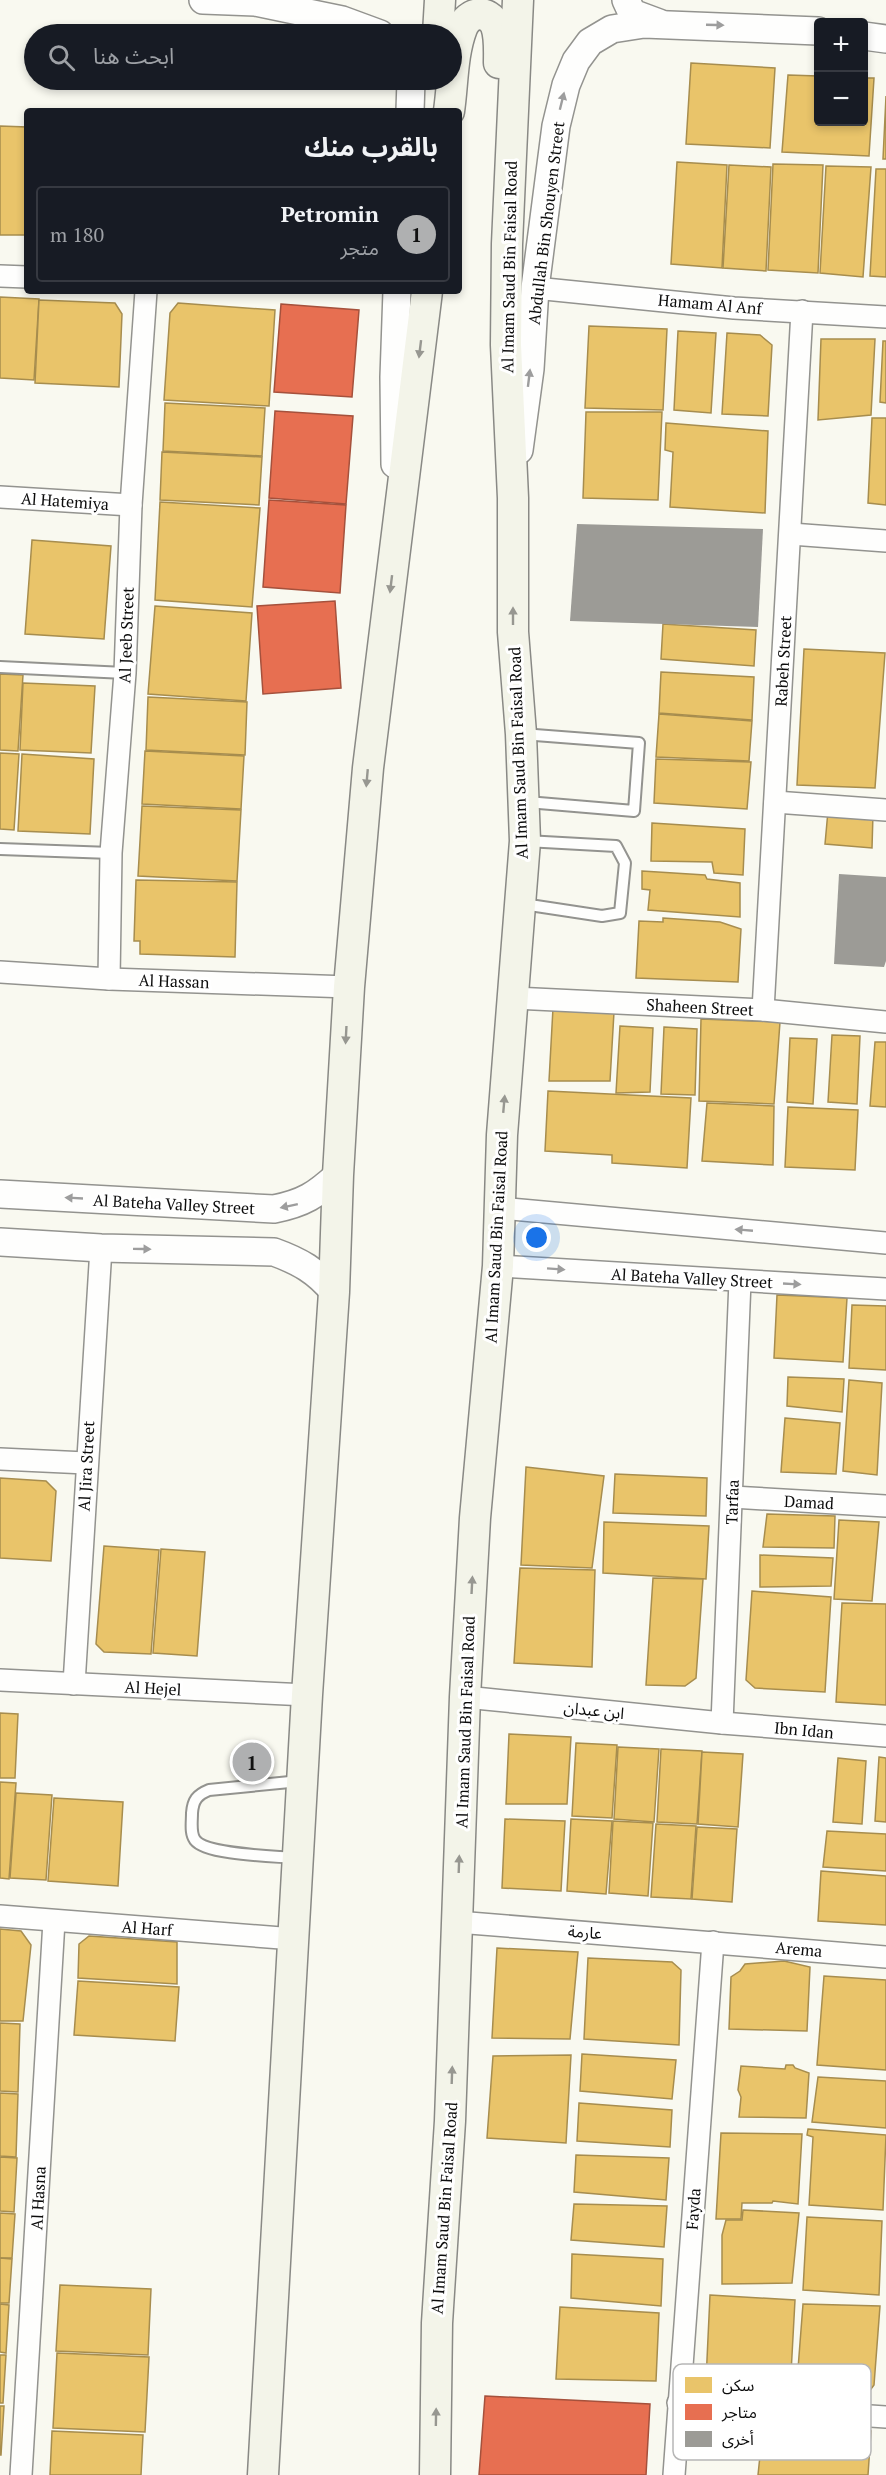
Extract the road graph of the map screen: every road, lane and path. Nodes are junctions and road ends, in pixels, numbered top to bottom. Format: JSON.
{"nodes":[{"id":1,"x":203,"y":0,"type":"edge"},
{"id":2,"x":328,"y":0,"type":"edge"},
{"id":3,"x":440,"y":0,"type":"edge"},
{"id":4,"x":518,"y":0,"type":"edge"},
{"id":5,"x":626,"y":0,"type":"edge"},
{"id":6,"x":276,"y":6,"type":"junction"},
{"id":7,"x":353,"y":24,"type":"edge"},
{"id":8,"x":439,"y":24,"type":"edge"},
{"id":9,"x":662,"y":24,"type":"junction"},
{"id":10,"x":462,"y":26,"type":"edge"},
{"id":11,"x":814,"y":31,"type":"edge"},
{"id":12,"x":868,"y":37,"type":"edge"},
{"id":13,"x":886,"y":39,"type":"edge"},
{"id":14,"x":411,"y":90,"type":"edge"},
{"id":15,"x":436,"y":90,"type":"edge"},
{"id":16,"x":452,"y":90,"type":"edge"},
{"id":17,"x":410,"y":108,"type":"edge"},
{"id":18,"x":435,"y":108,"type":"edge"},
{"id":19,"x":449,"y":108,"type":"edge"},
{"id":20,"x":508,"y":204,"type":"junction"},
{"id":21,"x":0,"y":276,"type":"edge"},
{"id":22,"x":24,"y":278,"type":"edge"},
{"id":23,"x":535,"y":288,"type":"junction"},
{"id":24,"x":146,"y":294,"type":"edge"},
{"id":25,"x":397,"y":294,"type":"edge"},
{"id":26,"x":427,"y":294,"type":"edge"},
{"id":27,"x":802,"y":311,"type":"junction"},
{"id":28,"x":886,"y":317,"type":"edge"},
{"id":29,"x":0,"y":497,"type":"edge"},
{"id":30,"x":513,"y":498,"type":"junction"},
{"id":31,"x":131,"y":505,"type":"junction"},
{"id":32,"x":791,"y":534,"type":"junction"},
{"id":33,"x":396,"y":539,"type":"junction"},
{"id":34,"x":886,"y":541,"type":"edge"},
{"id":35,"x":0,"y":667,"type":"edge"},
{"id":36,"x":125,"y":673,"type":"junction"},
{"id":37,"x":521,"y":734,"type":"junction"},
{"id":38,"x":523,"y":802,"type":"junction"},
{"id":39,"x":775,"y":802,"type":"junction"},
{"id":40,"x":886,"y":810,"type":"edge"},
{"id":41,"x":525,"y":841,"type":"junction"},
{"id":42,"x":0,"y":849,"type":"edge"},
{"id":43,"x":111,"y":853,"type":"junction"},
{"id":44,"x":520,"y":904,"type":"junction"},
{"id":45,"x":0,"y":972,"type":"edge"},
{"id":46,"x":109,"y":979,"type":"junction"},
{"id":47,"x":349,"y":987,"type":"junction"},
{"id":48,"x":514,"y":998,"type":"junction"},
{"id":49,"x":763,"y":1011,"type":"junction"},
{"id":50,"x":886,"y":1022,"type":"edge"},
{"id":51,"x":338,"y":1175,"type":"junction"},
{"id":52,"x":0,"y":1194,"type":"edge"},
{"id":53,"x":500,"y":1208,"type":"junction"},
{"id":54,"x":0,"y":1242,"type":"edge"},
{"id":55,"x":886,"y":1243,"type":"edge"},
{"id":56,"x":101,"y":1248,"type":"junction"},
{"id":57,"x":498,"y":1266,"type":"junction"},
{"id":58,"x":740,"y":1281,"type":"junction"},
{"id":59,"x":886,"y":1289,"type":"edge"},
{"id":60,"x":334,"y":1292,"type":"junction"},
{"id":61,"x":0,"y":1459,"type":"edge"},
{"id":62,"x":86,"y":1463,"type":"junction"},
{"id":63,"x":732,"y":1497,"type":"junction"},
{"id":64,"x":886,"y":1506,"type":"edge"},
{"id":65,"x":0,"y":1680,"type":"edge"},
{"id":66,"x":74,"y":1684,"type":"junction"},
{"id":67,"x":307,"y":1695,"type":"junction"},
{"id":68,"x":465,"y":1697,"type":"junction"},
{"id":69,"x":722,"y":1723,"type":"junction"},
{"id":70,"x":886,"y":1736,"type":"edge"},
{"id":71,"x":302,"y":1781,"type":"junction"},
{"id":72,"x":298,"y":1858,"type":"junction"},
{"id":73,"x":0,"y":1916,"type":"edge"},
{"id":74,"x":54,"y":1921,"type":"junction"},
{"id":75,"x":457,"y":1922,"type":"junction"},
{"id":76,"x":294,"y":1939,"type":"junction"},
{"id":77,"x":713,"y":1942,"type":"junction"},
{"id":78,"x":886,"y":1957,"type":"edge"},
{"id":79,"x":681,"y":2364,"type":"edge"},
{"id":80,"x":871,"y":2416,"type":"edge"},
{"id":81,"x":886,"y":2417,"type":"edge"},
{"id":82,"x":675,"y":2460,"type":"edge"},
{"id":83,"x":21,"y":2475,"type":"edge"},
{"id":84,"x":263,"y":2475,"type":"edge"},
{"id":85,"x":435,"y":2475,"type":"edge"},
{"id":86,"x":674,"y":2475,"type":"edge"}],
"edges":[{"from":1,"to":6,"type":"street"},
{"from":2,"to":6,"type":"street"},
{"from":3,"to":8,"type":"main road"},
{"from":4,"to":20,"type":"main road","name":"Al Imam Saud Bin Faisal Road"},
{"from":5,"to":9,"type":"street"},
{"from":6,"to":7,"type":"street"},
{"from":9,"to":11,"type":"street","name":"Abdullah Bin Shouyen Street","one_way":true},
{"from":23,"to":9,"type":"street","name":"Abdullah Bin Shouyen Street","one_way":true},
{"from":10,"to":20,"type":"main road"},
{"from":12,"to":13,"type":"street"},
{"from":14,"to":17,"type":"street"},
{"from":15,"to":18,"type":"main road"},
{"from":16,"to":19,"type":"main road"},
{"from":20,"to":30,"type":"main road","name":"Al Imam Saud Bin Faisal Road"},
{"from":21,"to":22,"type":"street"},
{"from":23,"to":27,"type":"street","name":"Hamam Al Anf"},
{"from":30,"to":23,"type":"street","name":"Abdullah Bin Shouyen Street","one_way":true},
{"from":24,"to":31,"type":"street","name":"Al Jeeb Street"},
{"from":25,"to":33,"type":"street"},
{"from":26,"to":33,"type":"main road","one_way":true},
{"from":27,"to":28,"type":"street","name":"Hamam Al Anf"},
{"from":27,"to":32,"type":"street","name":"Rabeh Street"},
{"from":29,"to":31,"type":"street","name":"Al Hatemiya"},
{"from":37,"to":30,"type":"main road","name":"Al Imam Saud Bin Faisal Road","one_way":true},
{"from":31,"to":36,"type":"street","name":"Al Jeeb Street"},
{"from":32,"to":34,"type":"street"},
{"from":32,"to":39,"type":"street","name":"Rabeh Street"},
{"from":33,"to":47,"type":"main road","one_way":true},
{"from":35,"to":36,"type":"lane"},
{"from":36,"to":43,"type":"street","name":"Al Jeeb Street"},
{"from":37,"to":38,"type":"main road","name":"Al Imam Saud Bin Faisal Road"},
{"from":37,"to":38,"type":"lane"},
{"from":38,"to":41,"type":"main road","name":"Al Imam Saud Bin Faisal Road"},
{"from":39,"to":40,"type":"street"},
{"from":39,"to":49,"type":"street","name":"Rabeh Street"},
{"from":41,"to":44,"type":"main road","name":"Al Imam Saud Bin Faisal Road"},
{"from":41,"to":44,"type":"lane"},
{"from":42,"to":43,"type":"lane"},
{"from":43,"to":46,"type":"street","name":"Al Jeeb Street"},
{"from":44,"to":48,"type":"main road","name":"Al Imam Saud Bin Faisal Road"},
{"from":45,"to":46,"type":"street","name":"Al Hassan"},
{"from":46,"to":47,"type":"street","name":"Al Hassan"},
{"from":47,"to":51,"type":"main road","one_way":true},
{"from":48,"to":49,"type":"street","name":"Shaheen Street"},
{"from":53,"to":48,"type":"main road","name":"Al Imam Saud Bin Faisal Road","one_way":true},
{"from":49,"to":50,"type":"street","name":"Shaheen Street"},
{"from":51,"to":52,"type":"street","name":"Al Bateha Valley Street","one_way":true},
{"from":51,"to":60,"type":"main road"},
{"from":55,"to":53,"type":"street","one_way":true},
{"from":53,"to":57,"type":"main road","name":"Al Imam Saud Bin Faisal Road"},
{"from":54,"to":56,"type":"street"},
{"from":56,"to":60,"type":"street","one_way":true},
{"from":56,"to":62,"type":"street","name":"Al Jira Street"},
{"from":57,"to":58,"type":"street","name":"Al Bateha Valley Street","one_way":true},
{"from":68,"to":57,"type":"main road","name":"Al Imam Saud Bin Faisal Road","one_way":true},
{"from":58,"to":59,"type":"street","name":"Al Bateha Valley Street","one_way":true},
{"from":58,"to":63,"type":"street","name":"Tarfaa"},
{"from":60,"to":67,"type":"main road"},
{"from":61,"to":62,"type":"street"},
{"from":62,"to":66,"type":"street","name":"Al Jira Street"},
{"from":63,"to":64,"type":"street","name":"Damad"},
{"from":63,"to":69,"type":"street","name":"Tarfaa"},
{"from":65,"to":66,"type":"street","name":"Al Hejel"},
{"from":66,"to":67,"type":"street","name":"Al Hejel"},
{"from":67,"to":71,"type":"main road"},
{"from":68,"to":69,"type":"street","name":"ابن عبدان"},
{"from":75,"to":68,"type":"main road","name":"Al Imam Saud Bin Faisal Road","one_way":true},
{"from":69,"to":70,"type":"street","name":"Ibn Idan"},
{"from":71,"to":72,"type":"main road"},
{"from":71,"to":72,"type":"lane"},
{"from":72,"to":76,"type":"main road"},
{"from":73,"to":74,"type":"street","name":"Al Harf"},
{"from":74,"to":76,"type":"street","name":"Al Harf"},
{"from":74,"to":83,"type":"street","name":"Al Hasna"},
{"from":75,"to":77,"type":"street","name":"عارمة"},
{"from":85,"to":75,"type":"main road","name":"Al Imam Saud Bin Faisal Road","one_way":true},
{"from":76,"to":84,"type":"main road"},
{"from":77,"to":78,"type":"street","name":"Arema"},
{"from":77,"to":79,"type":"street","name":"Fayda"},
{"from":80,"to":81,"type":"street"},
{"from":82,"to":86,"type":"street","name":"Fayda"}]}
